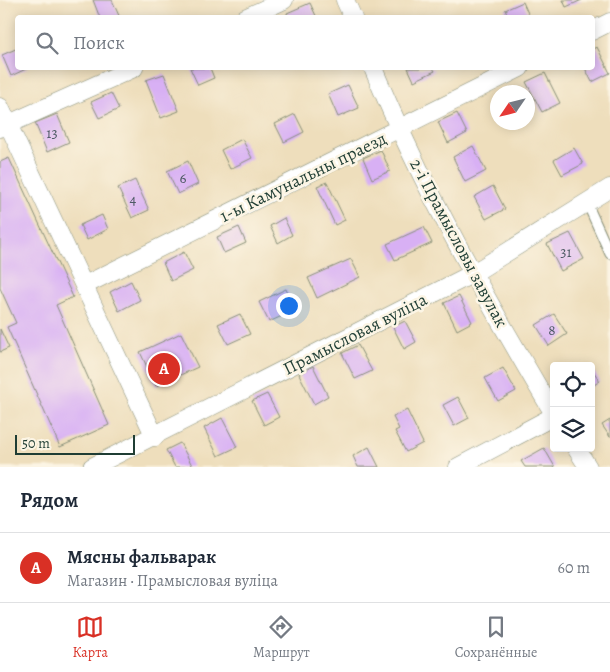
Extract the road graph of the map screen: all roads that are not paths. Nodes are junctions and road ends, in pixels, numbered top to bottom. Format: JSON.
{"nodes":[{"id":1,"x":284,"y":0,"type":"edge"},
{"id":2,"x":345,"y":0,"type":"edge"},
{"id":3,"x":252,"y":15,"type":"edge"},
{"id":4,"x":352,"y":15,"type":"edge"},
{"id":5,"x":610,"y":22,"type":"edge"},
{"id":6,"x":595,"y":30,"type":"edge"},
{"id":7,"x":130,"y":70,"type":"edge"},
{"id":8,"x":374,"y":70,"type":"edge"},
{"id":9,"x":516,"y":70,"type":"edge"},
{"id":10,"x":0,"y":107,"type":"edge"},
{"id":11,"x":4,"y":126,"type":"edge"},
{"id":12,"x":399,"y":129,"type":"junction"},
{"id":13,"x":610,"y":188,"type":"edge"},
{"id":14,"x":586,"y":201,"type":"junction"},
{"id":15,"x":610,"y":254,"type":"edge"},
{"id":16,"x":472,"y":274,"type":"junction"},
{"id":17,"x":85,"y":285,"type":"junction"},
{"id":18,"x":550,"y":408,"type":"edge"},
{"id":19,"x":550,"y":417,"type":"edge"},
{"id":20,"x":155,"y":437,"type":"junction"},
{"id":21,"x":579,"y":452,"type":"edge"},
{"id":22,"x":92,"y":467,"type":"edge"},
{"id":23,"x":458,"y":467,"type":"edge"},
{"id":24,"x":588,"y":467,"type":"edge"}],
"edges":[{"from":1,"to":3,"type":"street"},
{"from":2,"to":4,"type":"street"},
{"from":5,"to":6,"type":"street"},
{"from":7,"to":11,"type":"street"},
{"from":8,"to":12,"type":"street","name":"2-і Прамысловы завулак"},
{"from":9,"to":12,"type":"street","name":"1-ы Камунальны праезд"},
{"from":10,"to":11,"type":"street"},
{"from":11,"to":17,"type":"street"},
{"from":12,"to":16,"type":"street","name":"2-і Прамысловы завулак"},
{"from":12,"to":17,"type":"street","name":"1-ы Камунальны праезд"},
{"from":13,"to":14,"type":"street","name":"Прамысловая вуліца"},
{"from":14,"to":15,"type":"lane"},
{"from":14,"to":16,"type":"street","name":"Прамысловая вуліца"},
{"from":16,"to":18,"type":"street","name":"2-і Прамысловы завулак"},
{"from":16,"to":20,"type":"street","name":"Прамысловая вуліца"},
{"from":17,"to":20,"type":"street"},
{"from":19,"to":23,"type":"street"},
{"from":20,"to":22,"type":"street","name":"Прамысловая вуліца"},
{"from":21,"to":24,"type":"street"}]}
